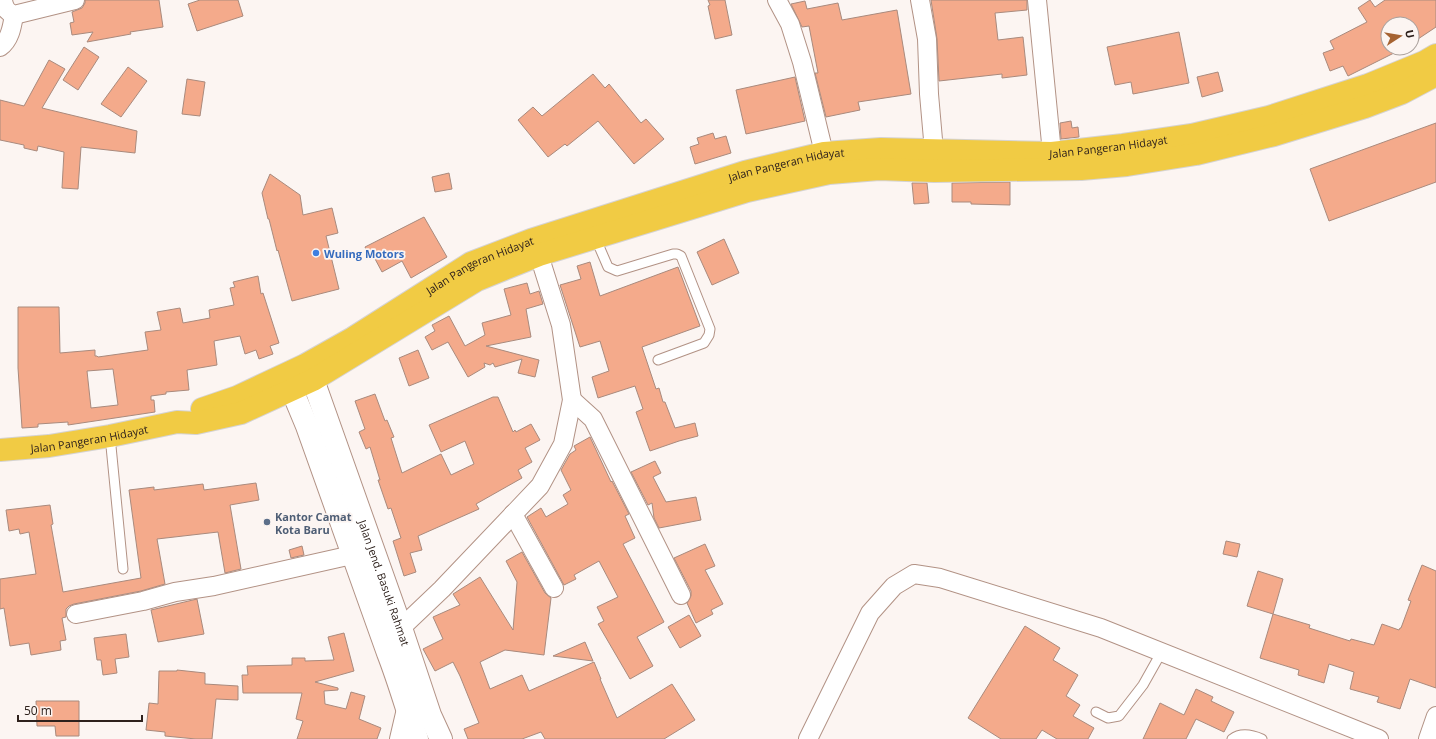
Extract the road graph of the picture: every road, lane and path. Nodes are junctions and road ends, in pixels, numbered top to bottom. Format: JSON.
{"nodes":[{"id":1,"x":2,"y":0,"type":"edge"},
{"id":2,"x":75,"y":0,"type":"edge"},
{"id":3,"x":777,"y":0,"type":"edge"},
{"id":4,"x":920,"y":0,"type":"edge"},
{"id":5,"x":1037,"y":0,"type":"edge"},
{"id":6,"x":14,"y":15,"type":"junction"},
{"id":7,"x":0,"y":47,"type":"edge"},
{"id":8,"x":1436,"y":55,"type":"edge"},
{"id":9,"x":1436,"y":75,"type":"edge"},
{"id":10,"x":824,"y":153,"type":"junction"},
{"id":11,"x":1052,"y":153,"type":"junction"},
{"id":12,"x":1125,"y":155,"type":"junction"},
{"id":13,"x":1078,"y":160,"type":"junction"},
{"id":14,"x":934,"y":161,"type":"junction"},
{"id":15,"x":595,"y":237,"type":"junction"},
{"id":16,"x":538,"y":255,"type":"junction"},
{"id":17,"x":658,"y":360,"type":"dead end"},
{"id":18,"x":309,"y":372,"type":"junction"},
{"id":19,"x":288,"y":383,"type":"junction"},
{"id":20,"x":572,"y":400,"type":"junction"},
{"id":21,"x":110,"y":436,"type":"junction"},
{"id":22,"x":0,"y":450,"type":"edge"},
{"id":23,"x":513,"y":514,"type":"junction"},
{"id":24,"x":352,"y":555,"type":"junction"},
{"id":25,"x":122,"y":569,"type":"dead end"},
{"id":26,"x":554,"y":588,"type":"dead end"},
{"id":27,"x":681,"y":595,"type":"dead end"},
{"id":28,"x":76,"y":614,"type":"dead end"},
{"id":29,"x":401,"y":628,"type":"junction"},
{"id":30,"x":1161,"y":653,"type":"junction"},
{"id":31,"x":406,"y":709,"type":"junction"},
{"id":32,"x":1096,"y":712,"type":"dead end"},
{"id":33,"x":1436,"y":716,"type":"edge"},
{"id":34,"x":400,"y":739,"type":"edge"},
{"id":35,"x":417,"y":739,"type":"edge"},
{"id":36,"x":441,"y":739,"type":"edge"},
{"id":37,"x":808,"y":739,"type":"edge"},
{"id":38,"x":1232,"y":739,"type":"edge"},
{"id":39,"x":1262,"y":739,"type":"edge"},
{"id":40,"x":1379,"y":739,"type":"edge"},
{"id":41,"x":1428,"y":739,"type":"edge"}],
"edges":[{"from":1,"to":6,"type":"street"},
{"from":2,"to":6,"type":"street"},
{"from":3,"to":10,"type":"street"},
{"from":4,"to":14,"type":"street"},
{"from":5,"to":11,"type":"street"},
{"from":6,"to":7,"type":"street"},
{"from":8,"to":12,"type":"highway","name":"Jalan Pangeran Hidayat"},
{"from":9,"to":12,"type":"highway","name":"Jalan Pangeran Hidayat"},
{"from":10,"to":14,"type":"highway","name":"Jalan Pangeran Hidayat"},
{"from":10,"to":18,"type":"highway","name":"Jalan Pangeran Hidayat"},
{"from":11,"to":13,"type":"highway","name":"Jalan Pangeran Hidayat"},
{"from":11,"to":14,"type":"highway","name":"Jalan Pangeran Hidayat"},
{"from":12,"to":13,"type":"highway","name":"Jalan Pangeran Hidayat"},
{"from":13,"to":14,"type":"highway","name":"Jalan Pangeran Hidayat"},
{"from":14,"to":15,"type":"highway","name":"Jalan Pangeran Hidayat"},
{"from":15,"to":16,"type":"highway","name":"Jalan Pangeran Hidayat"},
{"from":15,"to":17,"type":"lane"},
{"from":16,"to":18,"type":"highway","name":"Jalan Pangeran Hidayat"},
{"from":16,"to":20,"type":"street"},
{"from":18,"to":19,"type":"highway","name":"Jalan Pangeran Hidayat"},
{"from":18,"to":29,"type":"main road","name":"Jalan Jend. Basuki Rahmat"},
{"from":19,"to":21,"type":"highway","name":"Jalan Pangeran Hidayat"},
{"from":19,"to":24,"type":"main road","name":"Jalan Jend. Basuki Rahmat"},
{"from":20,"to":23,"type":"street"},
{"from":20,"to":27,"type":"street"},
{"from":21,"to":22,"type":"highway","name":"Jalan Pangeran Hidayat"},
{"from":21,"to":25,"type":"lane"},
{"from":23,"to":26,"type":"street"},
{"from":23,"to":29,"type":"street"},
{"from":24,"to":28,"type":"street"},
{"from":24,"to":31,"type":"main road","name":"Jalan Jend. Basuki Rahmat"},
{"from":29,"to":36,"type":"main road","name":"Jalan Jend. Basuki Rahmat"},
{"from":30,"to":32,"type":"lane"},
{"from":30,"to":37,"type":"street"},
{"from":30,"to":40,"type":"street"},
{"from":31,"to":34,"type":"street"},
{"from":31,"to":35,"type":"main road","name":"Jalan Jend. Basuki Rahmat"},
{"from":33,"to":41,"type":"street"},
{"from":38,"to":39,"type":"lane"}]}
